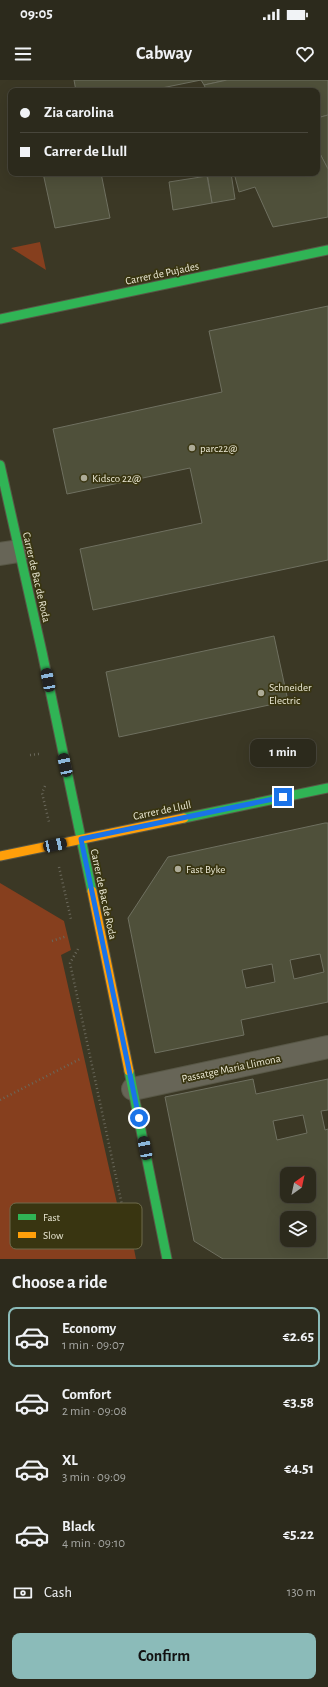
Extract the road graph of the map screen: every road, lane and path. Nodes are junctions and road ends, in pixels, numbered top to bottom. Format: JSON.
{"nodes":[{"id":1,"x":328,"y":250,"type":"edge"},
{"id":2,"x":0,"y":319,"type":"edge"},
{"id":3,"x":0,"y":465,"type":"edge"},
{"id":4,"x":10,"y":553,"type":"edge"},
{"id":5,"x":41,"y":753,"type":"dead end"},
{"id":6,"x":30,"y":755,"type":"dead end"},
{"id":7,"x":328,"y":788,"type":"edge"},
{"id":8,"x":81,"y":839,"type":"junction"},
{"id":9,"x":0,"y":856,"type":"edge"},
{"id":10,"x":64,"y":890,"type":"dead end"},
{"id":11,"x":71,"y":920,"type":"dead end"},
{"id":12,"x":67,"y":936,"type":"dead end"},
{"id":13,"x":52,"y":941,"type":"dead end"},
{"id":14,"x":77,"y":945,"type":"dead end"},
{"id":15,"x":328,"y":1047,"type":"edge"},
{"id":16,"x":80,"y":1059,"type":"dead end"},
{"id":17,"x":133,"y":1089,"type":"junction"},
{"id":18,"x":0,"y":1100,"type":"edge"},
{"id":19,"x":122,"y":1203,"type":"edge"},
{"id":20,"x":167,"y":1259,"type":"edge"}],
"edges":[{"from":1,"to":2,"type":"main road","name":"Carrer de Pujades"},
{"from":3,"to":4,"type":"main road","name":"Carrer de Bac de Roda"},
{"from":4,"to":8,"type":"main road","name":"Carrer de Bac de Roda"},
{"from":5,"to":6,"type":"path"},
{"from":7,"to":8,"type":"main road","name":"Carrer de Llull"},
{"from":8,"to":9,"type":"main road","name":"Carrer de Llull"},
{"from":8,"to":17,"type":"main road","name":"Carrer de Bac de Roda"},
{"from":10,"to":11,"type":"path"},
{"from":12,"to":13,"type":"path"},
{"from":14,"to":19,"type":"path"},
{"from":15,"to":17,"type":"street","name":"Passatge Maria Llimona"},
{"from":16,"to":18,"type":"path"},
{"from":17,"to":20,"type":"main road","name":"Carrer de Bac de Roda"}]}
